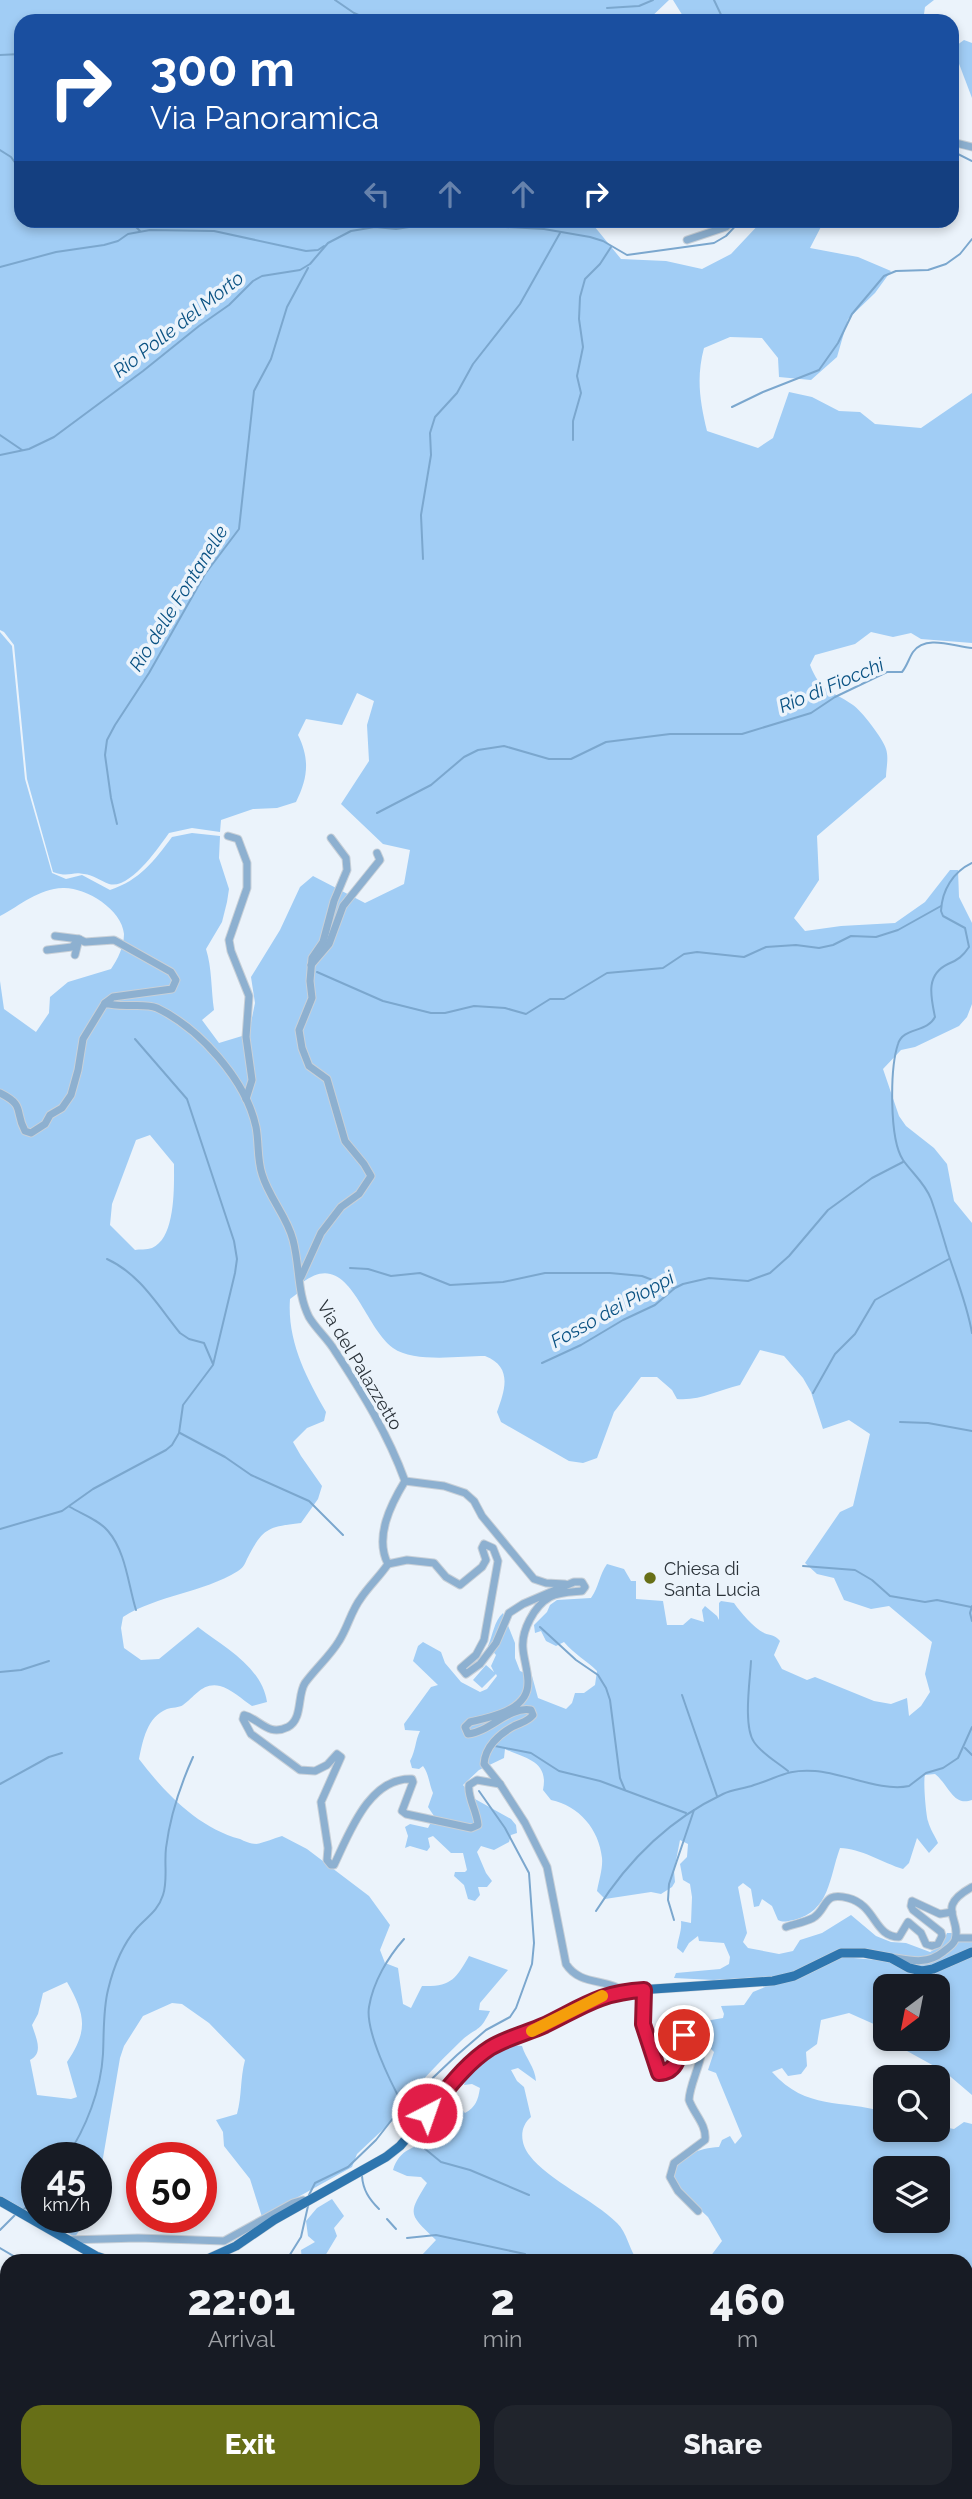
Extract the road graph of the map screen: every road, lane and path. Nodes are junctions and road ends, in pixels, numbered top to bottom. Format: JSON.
{"nodes":[{"id":1,"x":723,"y":228,"type":"edge"},
{"id":2,"x":687,"y":240,"type":"dead end"},
{"id":3,"x":228,"y":836,"type":"dead end"},
{"id":4,"x":331,"y":838,"type":"dead end"},
{"id":5,"x":377,"y":853,"type":"dead end"},
{"id":6,"x":55,"y":936,"type":"dead end"},
{"id":7,"x":79,"y":939,"type":"junction"},
{"id":8,"x":47,"y":950,"type":"dead end"},
{"id":9,"x":75,"y":955,"type":"dead end"},
{"id":10,"x":312,"y":965,"type":"junction"},
{"id":11,"x":105,"y":1003,"type":"junction"},
{"id":12,"x":0,"y":1093,"type":"edge"},
{"id":13,"x":246,"y":1098,"type":"junction"},
{"id":14,"x":301,"y":1277,"type":"junction"},
{"id":15,"x":405,"y":1481,"type":"junction"},
{"id":16,"x":387,"y":1564,"type":"junction"},
{"id":17,"x":570,"y":1584,"type":"junction"},
{"id":18,"x":500,"y":1784,"type":"junction"},
{"id":19,"x":972,"y":1887,"type":"edge"},
{"id":20,"x":951,"y":1912,"type":"junction"},
{"id":21,"x":786,"y":1927,"type":"dead end"},
{"id":22,"x":956,"y":1937,"type":"junction"},
{"id":23,"x":972,"y":1938,"type":"edge"},
{"id":24,"x":972,"y":1952,"type":"edge"},
{"id":25,"x":891,"y":1958,"type":"junction"},
{"id":26,"x":644,"y":1990,"type":"junction"},
{"id":27,"x":624,"y":1991,"type":"junction"},
{"id":28,"x":314,"y":2197,"type":"junction"},
{"id":29,"x":0,"y":2201,"type":"edge"},
{"id":30,"x":698,"y":2211,"type":"dead end"},
{"id":31,"x":68,"y":2240,"type":"junction"},
{"id":32,"x":92,"y":2254,"type":"edge"},
{"id":33,"x":219,"y":2254,"type":"edge"}],
"edges":[{"from":1,"to":2,"type":"street"},
{"from":3,"to":13,"type":"street"},
{"from":4,"to":10,"type":"street"},
{"from":5,"to":10,"type":"street"},
{"from":6,"to":7,"type":"street"},
{"from":7,"to":8,"type":"street"},
{"from":7,"to":9,"type":"street"},
{"from":7,"to":11,"type":"street"},
{"from":10,"to":14,"type":"street"},
{"from":11,"to":12,"type":"street"},
{"from":11,"to":13,"type":"street","name":"Via del Palazzetto"},
{"from":13,"to":14,"type":"street","name":"Via del Palazzetto"},
{"from":14,"to":15,"type":"street","name":"Via del Palazzetto"},
{"from":15,"to":16,"type":"street"},
{"from":15,"to":17,"type":"street"},
{"from":16,"to":17,"type":"street"},
{"from":16,"to":18,"type":"street"},
{"from":17,"to":18,"type":"street"},
{"from":18,"to":27,"type":"street"},
{"from":19,"to":20,"type":"street"},
{"from":20,"to":21,"type":"street"},
{"from":20,"to":22,"type":"street"},
{"from":22,"to":23,"type":"street"},
{"from":22,"to":25,"type":"street"},
{"from":24,"to":25,"type":"main road"},
{"from":25,"to":26,"type":"main road"},
{"from":26,"to":27,"type":"main road"},
{"from":26,"to":30,"type":"street"},
{"from":27,"to":28,"type":"main road"},
{"from":28,"to":31,"type":"street"},
{"from":28,"to":33,"type":"main road"},
{"from":29,"to":31,"type":"main road"},
{"from":31,"to":32,"type":"main road"}]}
